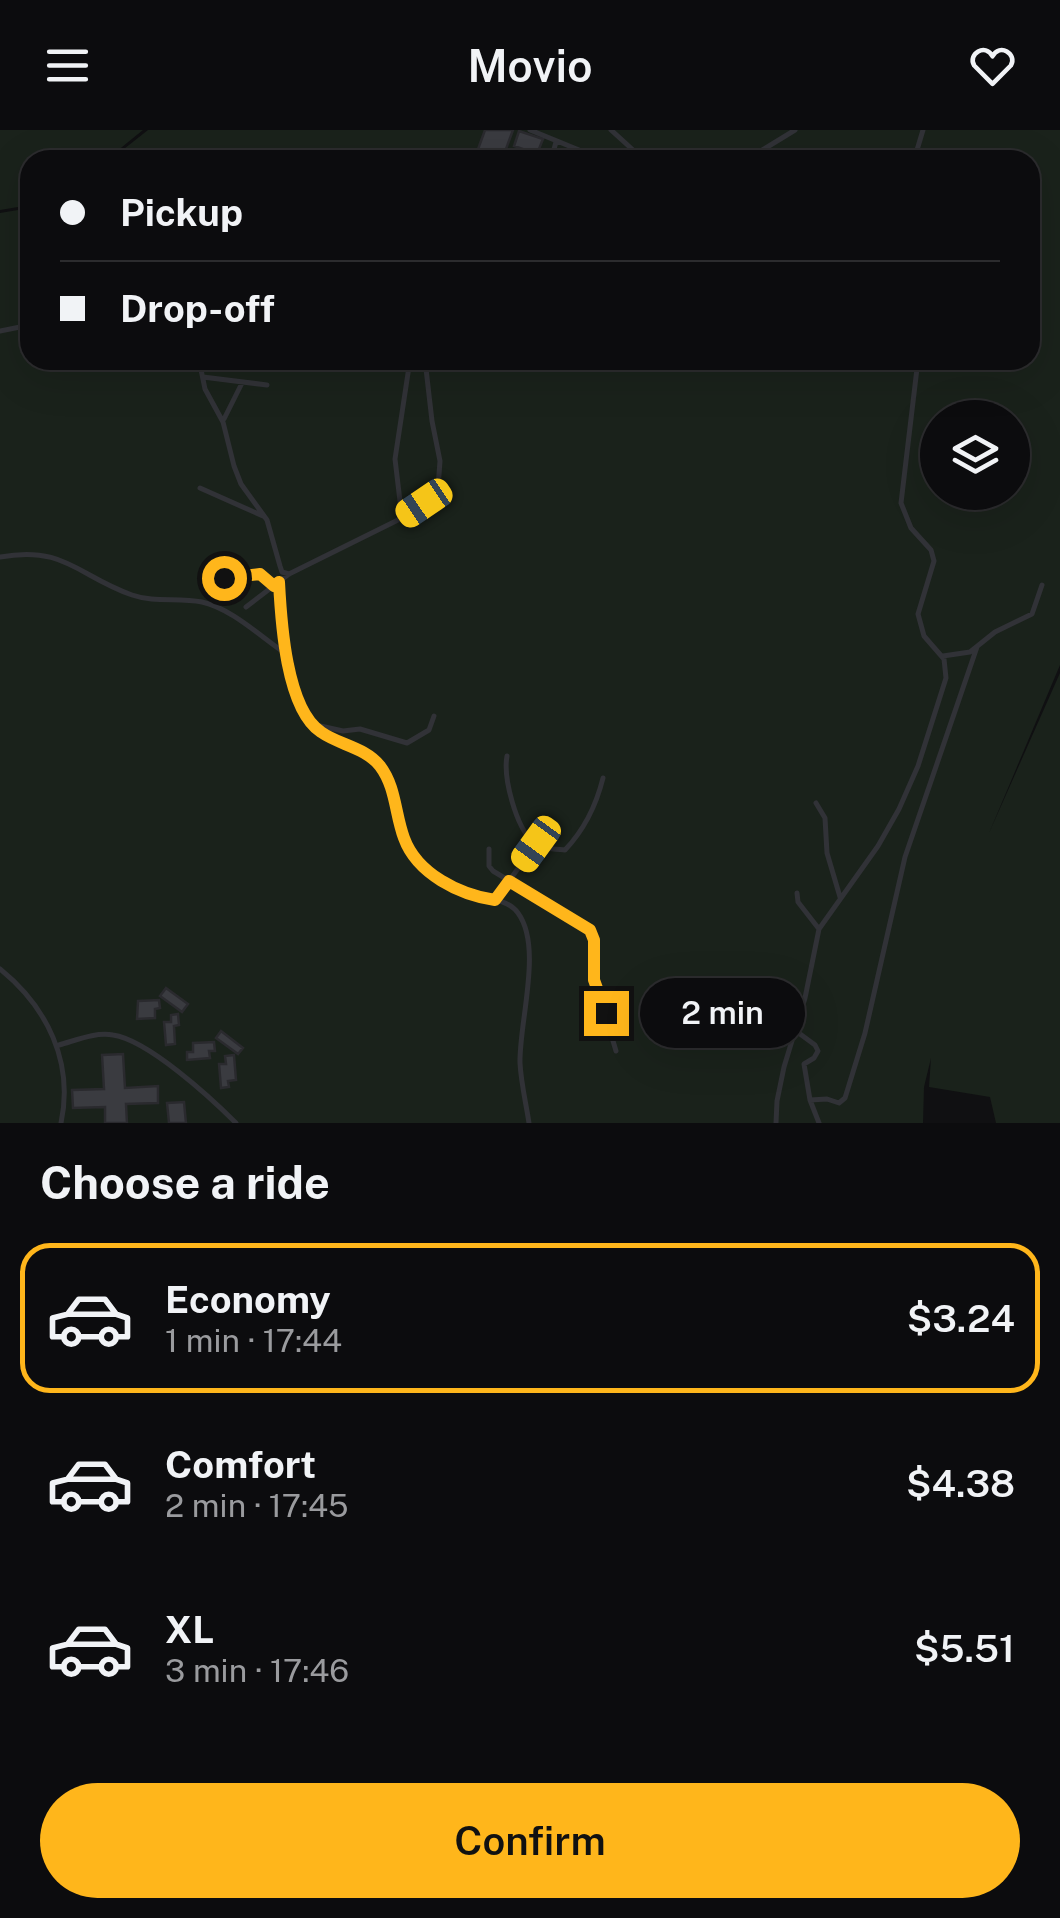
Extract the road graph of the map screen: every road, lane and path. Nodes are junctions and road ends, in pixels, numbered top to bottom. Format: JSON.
{"nodes":[{"id":1,"x":530,"y":130,"type":"edge"},
{"id":2,"x":611,"y":130,"type":"edge"},
{"id":3,"x":795,"y":130,"type":"edge"},
{"id":4,"x":556,"y":142,"type":"junction"},
{"id":5,"x":554,"y":150,"type":"edge"},
{"id":6,"x":577,"y":150,"type":"edge"},
{"id":7,"x":633,"y":150,"type":"edge"},
{"id":8,"x":762,"y":150,"type":"edge"},
{"id":9,"x":201,"y":370,"type":"edge"},
{"id":10,"x":408,"y":370,"type":"edge"},
{"id":11,"x":426,"y":370,"type":"edge"},
{"id":12,"x":917,"y":370,"type":"edge"},
{"id":13,"x":202,"y":377,"type":"junction"},
{"id":14,"x":242,"y":382,"type":"junction"},
{"id":15,"x":268,"y":386,"type":"dead end"},
{"id":16,"x":223,"y":422,"type":"junction"},
{"id":17,"x":200,"y":488,"type":"dead end"},
{"id":18,"x":266,"y":517,"type":"junction"},
{"id":19,"x":402,"y":518,"type":"junction"},
{"id":20,"x":0,"y":557,"type":"edge"},
{"id":21,"x":289,"y":574,"type":"junction"},
{"id":22,"x":224,"y":578,"type":"dead end"},
{"id":23,"x":276,"y":584,"type":"junction"},
{"id":24,"x":1042,"y":586,"type":"dead end"},
{"id":25,"x":246,"y":607,"type":"dead end"},
{"id":26,"x":977,"y":647,"type":"junction"},
{"id":27,"x":284,"y":651,"type":"junction"},
{"id":28,"x":940,"y":655,"type":"junction"},
{"id":29,"x":434,"y":716,"type":"dead end"},
{"id":30,"x":308,"y":722,"type":"junction"},
{"id":31,"x":507,"y":756,"type":"dead end"},
{"id":32,"x":604,"y":778,"type":"dead end"},
{"id":33,"x":816,"y":803,"type":"dead end"},
{"id":34,"x":536,"y":844,"type":"junction"},
{"id":35,"x":489,"y":850,"type":"dead end"},
{"id":36,"x":509,"y":881,"type":"junction"},
{"id":37,"x":797,"y":893,"type":"dead end"},
{"id":38,"x":840,"y":896,"type":"junction"},
{"id":39,"x":495,"y":900,"type":"junction"},
{"id":40,"x":819,"y":929,"type":"junction"},
{"id":41,"x":0,"y":969,"type":"edge"},
{"id":42,"x":794,"y":1030,"type":"junction"},
{"id":43,"x":59,"y":1045,"type":"junction"},
{"id":44,"x":616,"y":1051,"type":"dead end"},
{"id":45,"x":810,"y":1100,"type":"junction"},
{"id":46,"x":61,"y":1123,"type":"edge"},
{"id":47,"x":236,"y":1123,"type":"edge"},
{"id":48,"x":529,"y":1123,"type":"edge"},
{"id":49,"x":776,"y":1123,"type":"edge"},
{"id":50,"x":819,"y":1123,"type":"edge"}],
"edges":[{"from":1,"to":4,"type":"lane"},
{"from":2,"to":7,"type":"lane"},
{"from":3,"to":8,"type":"lane"},
{"from":4,"to":5,"type":"lane"},
{"from":4,"to":6,"type":"lane"},
{"from":9,"to":13,"type":"lane"},
{"from":10,"to":19,"type":"lane"},
{"from":11,"to":19,"type":"lane"},
{"from":12,"to":28,"type":"lane"},
{"from":13,"to":14,"type":"lane"},
{"from":13,"to":16,"type":"lane"},
{"from":14,"to":15,"type":"lane"},
{"from":14,"to":16,"type":"lane"},
{"from":16,"to":18,"type":"lane"},
{"from":17,"to":18,"type":"lane"},
{"from":18,"to":21,"type":"lane"},
{"from":19,"to":21,"type":"lane"},
{"from":20,"to":27,"type":"lane"},
{"from":21,"to":23,"type":"lane"},
{"from":22,"to":23,"type":"lane"},
{"from":23,"to":25,"type":"lane"},
{"from":23,"to":27,"type":"lane"},
{"from":24,"to":26,"type":"lane"},
{"from":26,"to":28,"type":"lane"},
{"from":26,"to":45,"type":"lane"},
{"from":27,"to":30,"type":"lane"},
{"from":28,"to":38,"type":"lane"},
{"from":29,"to":30,"type":"lane"},
{"from":30,"to":39,"type":"lane"},
{"from":31,"to":34,"type":"lane"},
{"from":32,"to":34,"type":"lane"},
{"from":33,"to":38,"type":"lane"},
{"from":34,"to":36,"type":"lane"},
{"from":35,"to":36,"type":"lane"},
{"from":36,"to":39,"type":"lane"},
{"from":36,"to":44,"type":"lane"},
{"from":37,"to":40,"type":"lane"},
{"from":38,"to":40,"type":"lane"},
{"from":39,"to":48,"type":"lane"},
{"from":40,"to":42,"type":"lane"},
{"from":41,"to":43,"type":"lane"},
{"from":42,"to":45,"type":"lane"},
{"from":42,"to":49,"type":"lane"},
{"from":43,"to":46,"type":"lane"},
{"from":43,"to":47,"type":"lane"},
{"from":45,"to":50,"type":"lane"}]}
